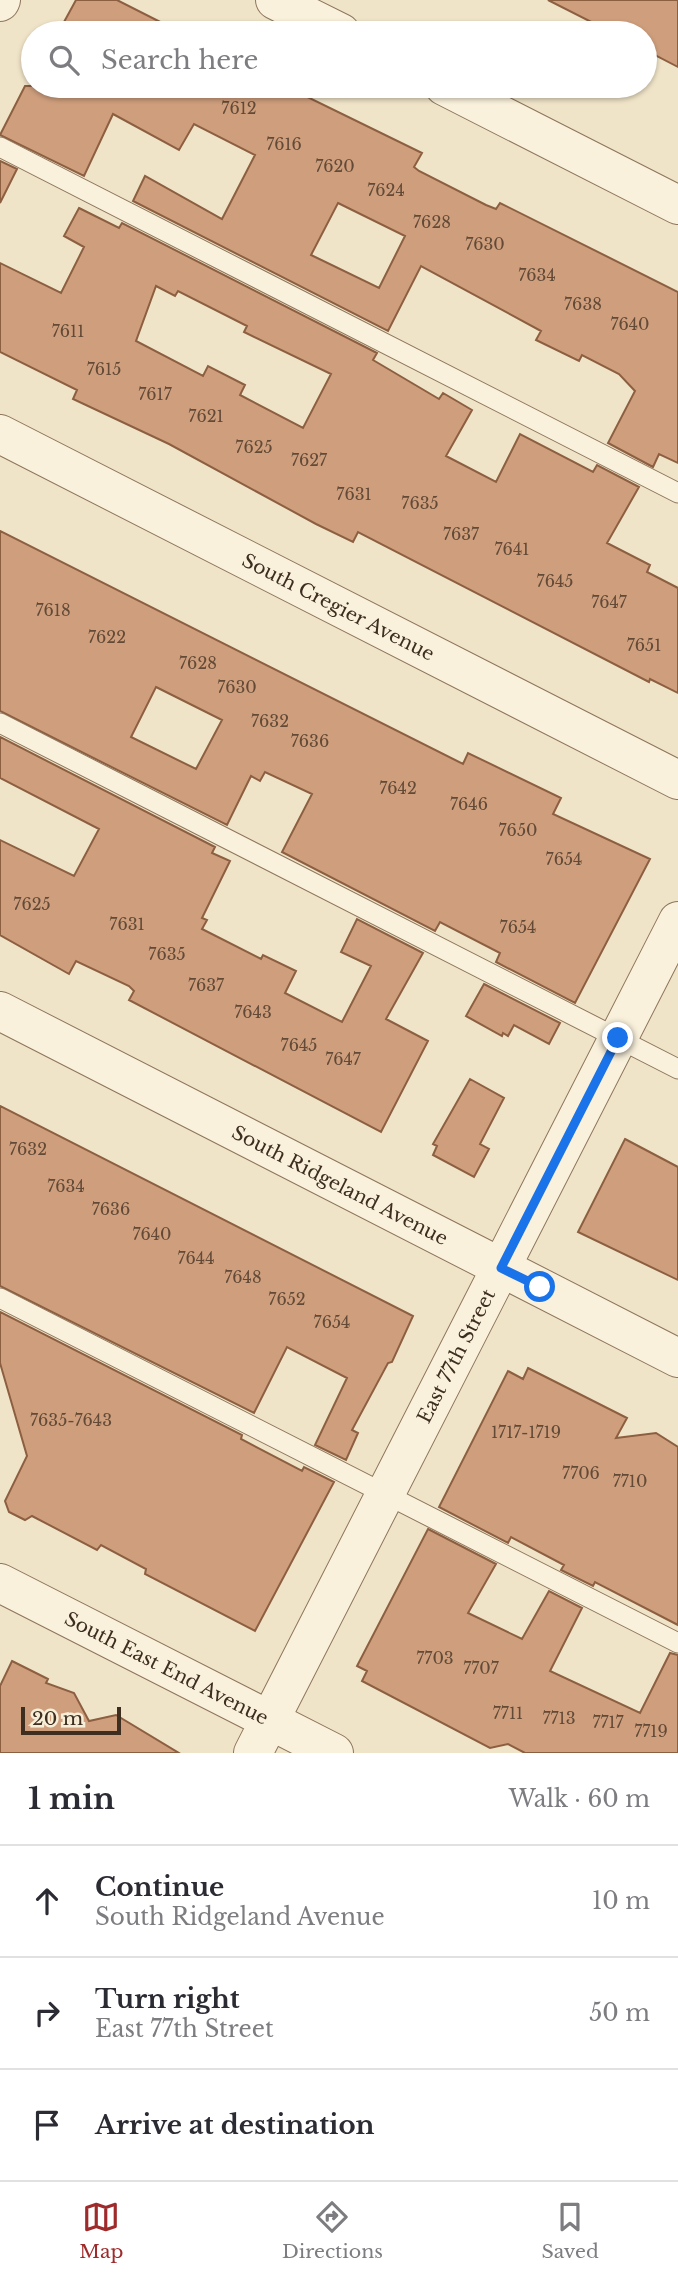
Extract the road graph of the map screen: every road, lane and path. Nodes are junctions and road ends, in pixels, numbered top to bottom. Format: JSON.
{"nodes":[{"id":1,"x":275,"y":0,"type":"edge"},
{"id":2,"x":317,"y":21,"type":"edge"},
{"id":3,"x":468,"y":98,"type":"edge"},
{"id":4,"x":0,"y":146,"type":"edge"},
{"id":5,"x":678,"y":205,"type":"edge"},
{"id":6,"x":0,"y":434,"type":"edge"},
{"id":7,"x":678,"y":493,"type":"edge"},
{"id":8,"x":0,"y":723,"type":"edge"},
{"id":9,"x":678,"y":779,"type":"edge"},
{"id":10,"x":678,"y":921,"type":"edge"},
{"id":11,"x":0,"y":1011,"type":"edge"},
{"id":12,"x":618,"y":1038,"type":"junction"},
{"id":13,"x":678,"y":1069,"type":"edge"},
{"id":14,"x":501,"y":1268,"type":"junction"},
{"id":15,"x":0,"y":1298,"type":"edge"},
{"id":16,"x":678,"y":1358,"type":"edge"},
{"id":17,"x":385,"y":1494,"type":"junction"},
{"id":18,"x":0,"y":1583,"type":"edge"},
{"id":19,"x":678,"y":1643,"type":"edge"},
{"id":20,"x":262,"y":1737,"type":"edge"},
{"id":21,"x":334,"y":1753,"type":"edge"}],
"edges":[{"from":1,"to":2,"type":"street"},
{"from":3,"to":5,"type":"street"},
{"from":4,"to":7,"type":"lane"},
{"from":6,"to":9,"type":"street","name":"South Cregier Avenue"},
{"from":8,"to":12,"type":"lane"},
{"from":10,"to":12,"type":"street","name":"East 77th Street"},
{"from":11,"to":14,"type":"street","name":"South Ridgeland Avenue"},
{"from":12,"to":13,"type":"lane"},
{"from":12,"to":14,"type":"street","name":"East 77th Street"},
{"from":14,"to":16,"type":"street","name":"South Ridgeland Avenue"},
{"from":14,"to":17,"type":"street","name":"East 77th Street"},
{"from":15,"to":17,"type":"lane"},
{"from":17,"to":19,"type":"lane"},
{"from":17,"to":20,"type":"street","name":"East 77th Street"},
{"from":18,"to":20,"type":"street","name":"South East End Avenue"},
{"from":20,"to":21,"type":"street","name":"South East End Avenue"}]}
